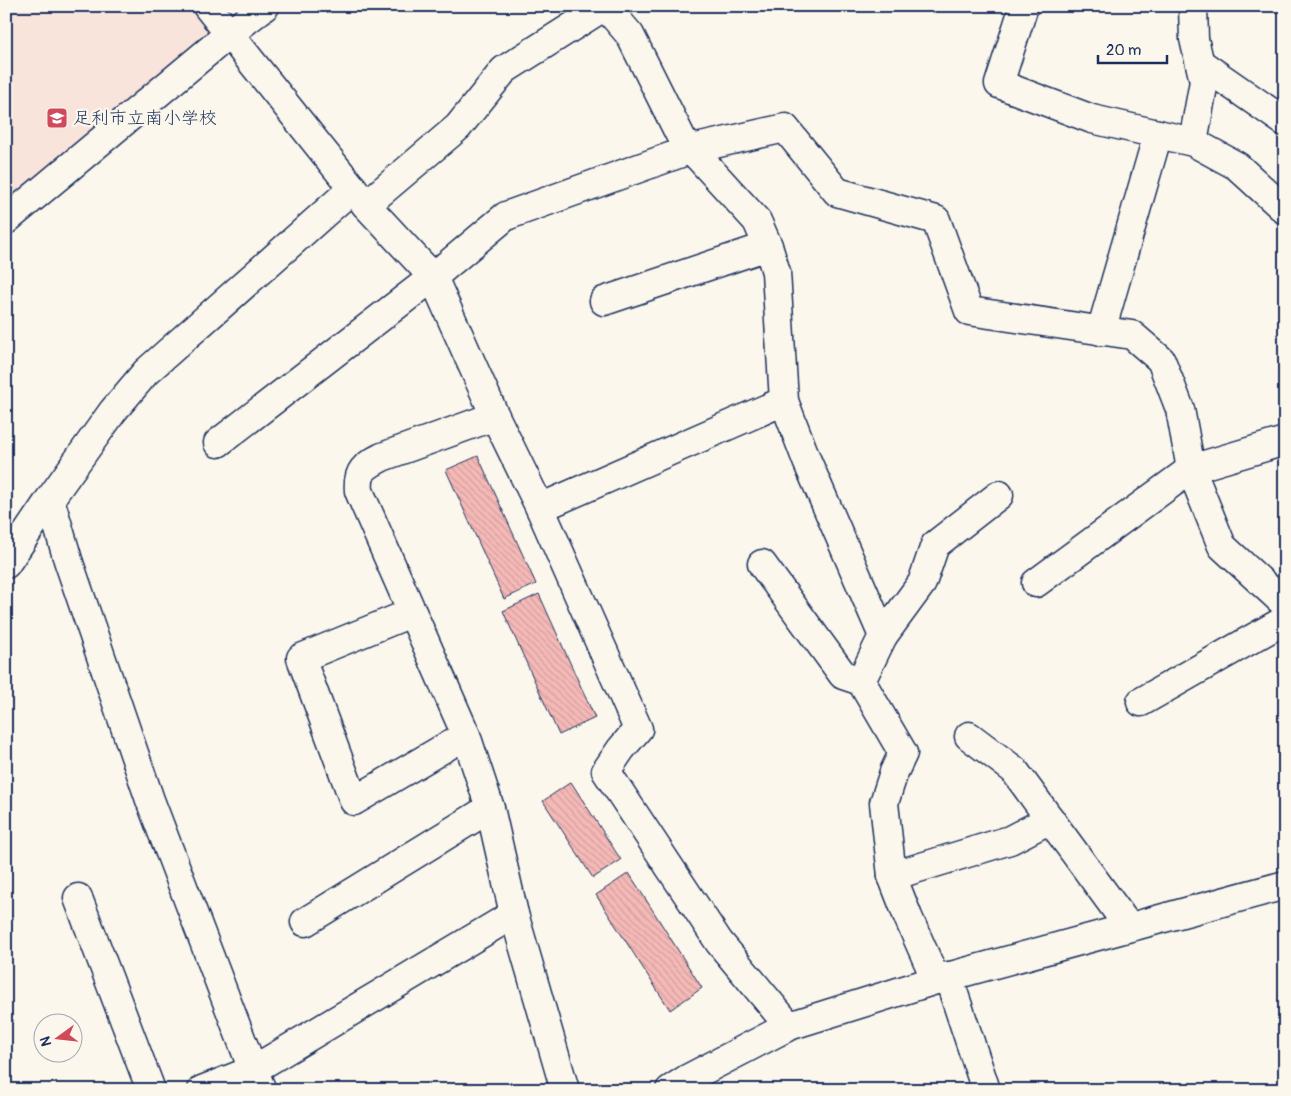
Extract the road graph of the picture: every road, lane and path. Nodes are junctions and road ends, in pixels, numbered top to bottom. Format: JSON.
{"nodes":[{"id":1,"x":207,"y":6,"type":"edge"},
{"id":2,"x":265,"y":6,"type":"edge"},
{"id":3,"x":605,"y":6,"type":"edge"},
{"id":4,"x":1024,"y":6,"type":"edge"},
{"id":5,"x":1193,"y":6,"type":"edge"},
{"id":6,"x":229,"y":34,"type":"junction"},
{"id":7,"x":1200,"y":63,"type":"junction"},
{"id":8,"x":1285,"y":122,"type":"edge"},
{"id":9,"x":1158,"y":134,"type":"junction"},
{"id":10,"x":1193,"y":142,"type":"junction"},
{"id":11,"x":692,"y":150,"type":"junction"},
{"id":12,"x":360,"y":196,"type":"junction"},
{"id":13,"x":1285,"y":210,"type":"edge"},
{"id":14,"x":6,"y":220,"type":"edge"},
{"id":15,"x":768,"y":246,"type":"junction"},
{"id":16,"x":433,"y":277,"type":"junction"},
{"id":17,"x":604,"y":301,"type":"dead end"},
{"id":18,"x":1101,"y":330,"type":"junction"},
{"id":19,"x":784,"y":401,"type":"junction"},
{"id":20,"x":495,"y":416,"type":"junction"},
{"id":21,"x":1285,"y":441,"type":"edge"},
{"id":22,"x":218,"y":443,"type":"dead end"},
{"id":23,"x":1191,"y":469,"type":"junction"},
{"id":24,"x":998,"y":495,"type":"dead end"},
{"id":25,"x":50,"y":499,"type":"junction"},
{"id":26,"x":540,"y":508,"type":"junction"},
{"id":27,"x":6,"y":564,"type":"edge"},
{"id":28,"x":762,"y":564,"type":"dead end"},
{"id":29,"x":1036,"y":582,"type":"dead end"},
{"id":30,"x":1285,"y":604,"type":"edge"},
{"id":31,"x":412,"y":612,"type":"junction"},
{"id":32,"x":1285,"y":620,"type":"edge"},
{"id":33,"x":883,"y":636,"type":"junction"},
{"id":34,"x":861,"y":681,"type":"junction"},
{"id":35,"x":1141,"y":702,"type":"dead end"},
{"id":36,"x":466,"y":735,"type":"junction"},
{"id":37,"x":969,"y":736,"type":"dead end"},
{"id":38,"x":490,"y":808,"type":"junction"},
{"id":39,"x":1050,"y":819,"type":"junction"},
{"id":40,"x":892,"y":876,"type":"junction"},
{"id":41,"x":1285,"y":885,"type":"edge"},
{"id":42,"x":78,"y":898,"type":"dead end"},
{"id":43,"x":514,"y":914,"type":"junction"},
{"id":44,"x":305,"y":922,"type":"dead end"},
{"id":45,"x":1129,"y":927,"type":"junction"},
{"id":46,"x":942,"y":978,"type":"junction"},
{"id":47,"x":789,"y":1026,"type":"junction"},
{"id":48,"x":257,"y":1080,"type":"edge"},
{"id":49,"x":151,"y":1090,"type":"edge"},
{"id":50,"x":202,"y":1090,"type":"edge"},
{"id":51,"x":565,"y":1090,"type":"edge"},
{"id":52,"x":670,"y":1090,"type":"edge"},
{"id":53,"x":986,"y":1090,"type":"edge"}],
"edges":[{"from":1,"to":6,"type":"street"},
{"from":2,"to":6,"type":"street"},
{"from":3,"to":11,"type":"street"},
{"from":3,"to":12,"type":"street"},
{"from":4,"to":9,"type":"street"},
{"from":5,"to":7,"type":"street"},
{"from":6,"to":12,"type":"street"},
{"from":6,"to":14,"type":"street"},
{"from":7,"to":8,"type":"street"},
{"from":7,"to":10,"type":"street"},
{"from":9,"to":10,"type":"street"},
{"from":9,"to":18,"type":"street"},
{"from":10,"to":13,"type":"street"},
{"from":11,"to":15,"type":"street"},
{"from":11,"to":16,"type":"street"},
{"from":11,"to":18,"type":"street"},
{"from":12,"to":16,"type":"street"},
{"from":12,"to":25,"type":"street"},
{"from":15,"to":17,"type":"street"},
{"from":15,"to":19,"type":"street"},
{"from":16,"to":20,"type":"street"},
{"from":16,"to":22,"type":"street"},
{"from":18,"to":23,"type":"street"},
{"from":19,"to":26,"type":"street"},
{"from":19,"to":33,"type":"street"},
{"from":20,"to":26,"type":"street"},
{"from":20,"to":31,"type":"street"},
{"from":21,"to":23,"type":"street"},
{"from":23,"to":29,"type":"street"},
{"from":23,"to":30,"type":"street"},
{"from":24,"to":33,"type":"street"},
{"from":25,"to":27,"type":"street"},
{"from":25,"to":48,"type":"street"},
{"from":26,"to":47,"type":"street"},
{"from":28,"to":34,"type":"street"},
{"from":31,"to":36,"type":"street"},
{"from":31,"to":36,"type":"street"},
{"from":32,"to":35,"type":"street"},
{"from":33,"to":34,"type":"street"},
{"from":34,"to":40,"type":"street"},
{"from":36,"to":38,"type":"street"},
{"from":37,"to":39,"type":"street"},
{"from":38,"to":43,"type":"street"},
{"from":38,"to":44,"type":"street"},
{"from":39,"to":40,"type":"street"},
{"from":39,"to":45,"type":"street"},
{"from":40,"to":46,"type":"street"},
{"from":41,"to":45,"type":"street"},
{"from":42,"to":49,"type":"street"},
{"from":43,"to":48,"type":"street"},
{"from":43,"to":51,"type":"street"},
{"from":45,"to":46,"type":"street"},
{"from":46,"to":47,"type":"street"},
{"from":46,"to":53,"type":"street"},
{"from":47,"to":52,"type":"street"},
{"from":48,"to":50,"type":"street"}]}
